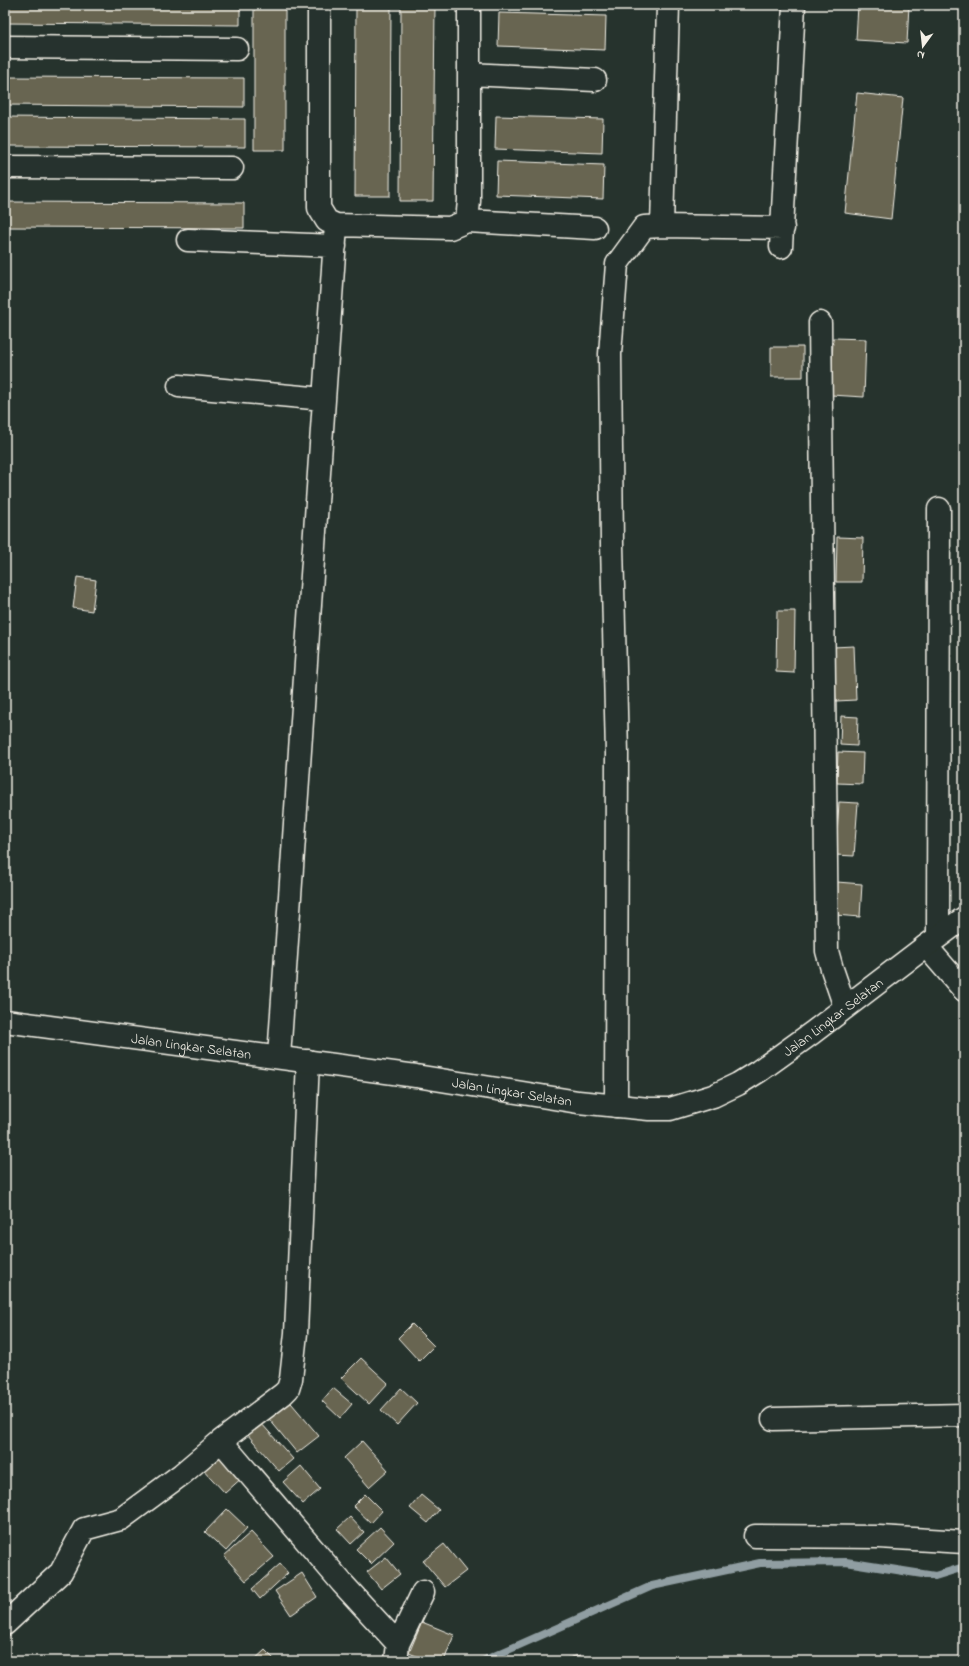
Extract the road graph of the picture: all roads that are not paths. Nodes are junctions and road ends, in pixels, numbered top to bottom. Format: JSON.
{"nodes":[{"id":1,"x":319,"y":5,"type":"edge"},
{"id":2,"x":469,"y":5,"type":"edge"},
{"id":3,"x":668,"y":5,"type":"edge"},
{"id":4,"x":794,"y":5,"type":"edge"},
{"id":5,"x":5,"y":47,"type":"edge"},
{"id":6,"x":237,"y":50,"type":"dead end"},
{"id":7,"x":469,"y":74,"type":"junction"},
{"id":8,"x":595,"y":80,"type":"dead end"},
{"id":9,"x":5,"y":167,"type":"edge"},
{"id":10,"x":232,"y":168,"type":"dead end"},
{"id":11,"x":467,"y":221,"type":"junction"},
{"id":12,"x":662,"y":226,"type":"junction"},
{"id":13,"x":594,"y":228,"type":"dead end"},
{"id":14,"x":336,"y":236,"type":"junction"},
{"id":15,"x":188,"y":240,"type":"dead end"},
{"id":16,"x":820,"y":324,"type":"dead end"},
{"id":17,"x":179,"y":386,"type":"dead end"},
{"id":18,"x":324,"y":399,"type":"junction"},
{"id":19,"x":939,"y":509,"type":"dead end"},
{"id":20,"x":964,"y":918,"type":"edge"},
{"id":21,"x":932,"y":941,"type":"junction"},
{"id":22,"x":964,"y":990,"type":"edge"},
{"id":23,"x":845,"y":1007,"type":"junction"},
{"id":24,"x":5,"y":1020,"type":"edge"},
{"id":25,"x":279,"y":1057,"type":"junction"},
{"id":26,"x":308,"y":1061,"type":"junction"},
{"id":27,"x":616,"y":1106,"type":"junction"},
{"id":28,"x":964,"y":1415,"type":"edge"},
{"id":29,"x":772,"y":1419,"type":"dead end"},
{"id":30,"x":221,"y":1441,"type":"junction"},
{"id":31,"x":755,"y":1536,"type":"dead end"},
{"id":32,"x":964,"y":1542,"type":"edge"},
{"id":33,"x":423,"y":1592,"type":"dead end"},
{"id":34,"x":5,"y":1624,"type":"edge"},
{"id":35,"x":397,"y":1652,"type":"edge"}],
"edges":[{"from":1,"to":14,"type":"street"},
{"from":2,"to":7,"type":"street"},
{"from":3,"to":12,"type":"street"},
{"from":4,"to":12,"type":"street"},
{"from":5,"to":6,"type":"street"},
{"from":7,"to":8,"type":"street"},
{"from":7,"to":11,"type":"street"},
{"from":9,"to":10,"type":"street"},
{"from":11,"to":13,"type":"street"},
{"from":11,"to":14,"type":"street"},
{"from":12,"to":27,"type":"street"},
{"from":14,"to":15,"type":"street"},
{"from":14,"to":18,"type":"street"},
{"from":16,"to":23,"type":"street"},
{"from":17,"to":18,"type":"street"},
{"from":18,"to":25,"type":"street"},
{"from":19,"to":21,"type":"street"},
{"from":20,"to":21,"type":"street","name":"Jalan Lingkar Selatan"},
{"from":21,"to":22,"type":"street"},
{"from":21,"to":23,"type":"street","name":"Jalan Lingkar Selatan"},
{"from":23,"to":27,"type":"street","name":"Jalan Lingkar Selatan"},
{"from":24,"to":25,"type":"street","name":"Jalan Lingkar Selatan"},
{"from":25,"to":26,"type":"street","name":"Jalan Lingkar Selatan"},
{"from":26,"to":27,"type":"street","name":"Jalan Lingkar Selatan"},
{"from":26,"to":30,"type":"street"},
{"from":28,"to":29,"type":"street"},
{"from":30,"to":34,"type":"street"},
{"from":30,"to":35,"type":"street"},
{"from":31,"to":32,"type":"street"},
{"from":33,"to":35,"type":"street"}]}
